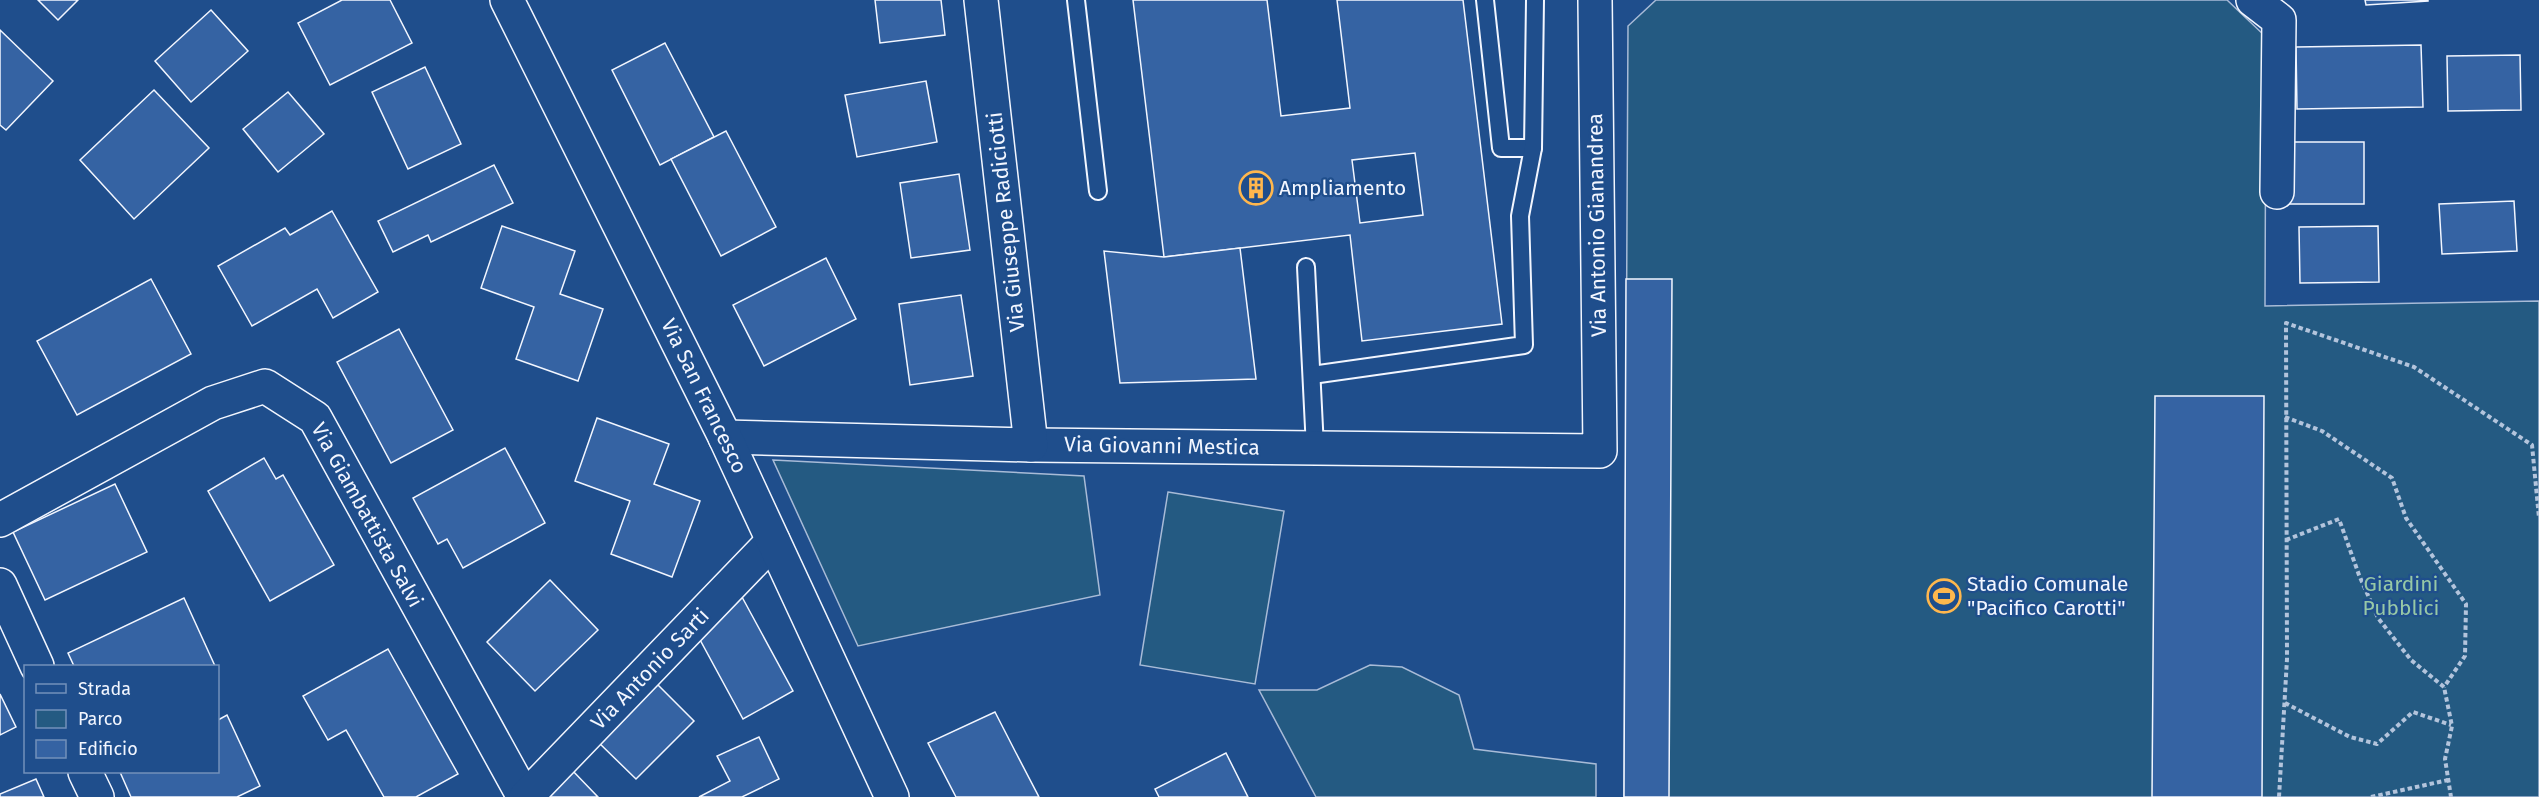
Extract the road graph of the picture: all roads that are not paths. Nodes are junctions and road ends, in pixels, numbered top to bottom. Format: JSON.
{"nodes":[{"id":1,"x":507,"y":0,"type":"edge"},
{"id":2,"x":981,"y":0,"type":"edge"},
{"id":3,"x":1076,"y":0,"type":"edge"},
{"id":4,"x":1485,"y":0,"type":"edge"},
{"id":5,"x":1535,"y":0,"type":"edge"},
{"id":6,"x":1595,"y":0,"type":"edge"},
{"id":7,"x":2253,"y":0,"type":"edge"},
{"id":8,"x":1533,"y":148,"type":"junction"},
{"id":9,"x":1098,"y":191,"type":"dead end"},
{"id":10,"x":2277,"y":192,"type":"dead end"},
{"id":11,"x":1306,"y":267,"type":"dead end"},
{"id":12,"x":1312,"y":375,"type":"junction"},
{"id":13,"x":725,"y":437,"type":"junction"},
{"id":14,"x":1030,"y":445,"type":"junction"},
{"id":15,"x":1316,"y":448,"type":"junction"},
{"id":16,"x":1600,"y":451,"type":"joint"},
{"id":17,"x":0,"y":520,"type":"edge"},
{"id":18,"x":773,"y":541,"type":"junction"},
{"id":19,"x":0,"y":585,"type":"edge"},
{"id":20,"x":37,"y":665,"type":"edge"},
{"id":21,"x":86,"y":773,"type":"edge"},
{"id":22,"x":97,"y":797,"type":"edge"},
{"id":23,"x":525,"y":797,"type":"edge"},
{"id":24,"x":892,"y":797,"type":"edge"}],
"edges":[{"from":1,"to":13,"type":"street","name":"Via San Francesco"},
{"from":2,"to":14,"type":"street","name":"Via Giuseppe Radiciotti"},
{"from":3,"to":9,"type":"lane"},
{"from":4,"to":8,"type":"lane"},
{"from":5,"to":8,"type":"lane"},
{"from":6,"to":16,"type":"street","name":"Via Antonio Gianandrea"},
{"from":7,"to":10,"type":"street"},
{"from":8,"to":12,"type":"lane"},
{"from":11,"to":12,"type":"lane"},
{"from":12,"to":15,"type":"lane"},
{"from":13,"to":14,"type":"street","name":"Via Giovanni Mestica"},
{"from":13,"to":18,"type":"street","name":"Via San Francesco"},
{"from":14,"to":15,"type":"street","name":"Via Giovanni Mestica"},
{"from":15,"to":16,"type":"street","name":"Via Giovanni Mestica"},
{"from":17,"to":23,"type":"street","name":"Via Giambattista Salvi"},
{"from":18,"to":23,"type":"street","name":"Via Antonio Sarti"},
{"from":18,"to":24,"type":"street","name":"Via San Francesco"},
{"from":19,"to":20,"type":"street"},
{"from":21,"to":22,"type":"street"}]}
